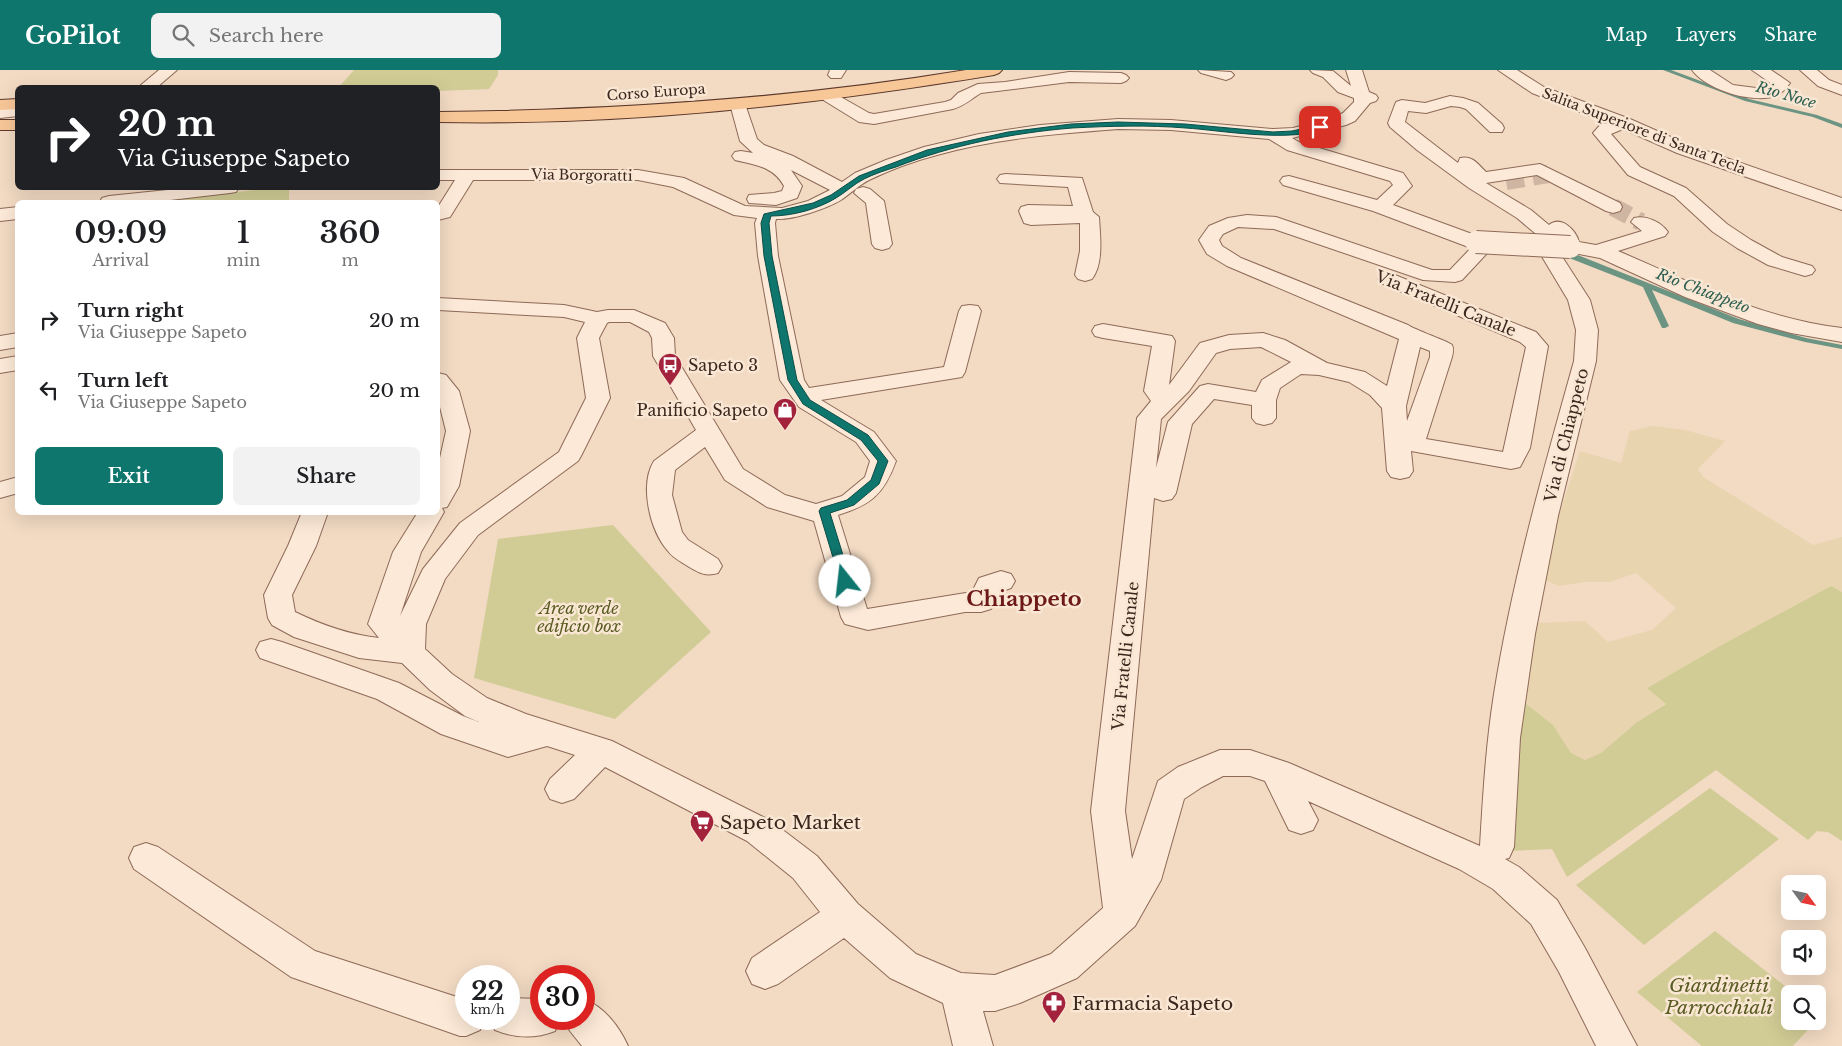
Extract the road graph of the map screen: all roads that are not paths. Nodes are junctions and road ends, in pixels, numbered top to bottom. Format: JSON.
{"nodes":[{"id":1,"x":168,"y":70,"type":"edge"},
{"id":2,"x":994,"y":70,"type":"edge"},
{"id":3,"x":1206,"y":70,"type":"edge"},
{"id":4,"x":1354,"y":70,"type":"edge"},
{"id":5,"x":1506,"y":70,"type":"edge"},
{"id":6,"x":1700,"y":70,"type":"edge"},
{"id":7,"x":1760,"y":70,"type":"edge"},
{"id":8,"x":1808,"y":70,"type":"edge"},
{"id":9,"x":1325,"y":71,"type":"edge"},
{"id":10,"x":837,"y":72,"type":"edge"},
{"id":11,"x":855,"y":72,"type":"dead end"},
{"id":12,"x":1228,"y":72,"type":"edge"},
{"id":13,"x":817,"y":77,"type":"dead end"},
{"id":14,"x":1121,"y":78,"type":"dead end"},
{"id":15,"x":149,"y":85,"type":"dead end"},
{"id":16,"x":1842,"y":90,"type":"edge"},
{"id":17,"x":826,"y":95,"type":"junction"},
{"id":18,"x":1362,"y":96,"type":"junction"},
{"id":19,"x":738,"y":104,"type":"junction"},
{"id":20,"x":1402,"y":105,"type":"junction"},
{"id":21,"x":6,"y":111,"type":"edge"},
{"id":22,"x":440,"y":117,"type":"edge"},
{"id":23,"x":15,"y":122,"type":"edge"},
{"id":24,"x":1624,"y":123,"type":"junction"},
{"id":25,"x":1496,"y":128,"type":"dead end"},
{"id":26,"x":1273,"y":134,"type":"junction"},
{"id":27,"x":740,"y":156,"type":"dead end"},
{"id":28,"x":467,"y":174,"type":"junction"},
{"id":29,"x":440,"y":175,"type":"edge"},
{"id":30,"x":1006,"y":179,"type":"dead end"},
{"id":31,"x":1290,"y":181,"type":"dead end"},
{"id":32,"x":1506,"y":181,"type":"tunnel mouth"},
{"id":33,"x":695,"y":188,"type":"junction"},
{"id":34,"x":843,"y":189,"type":"junction"},
{"id":35,"x":213,"y":190,"type":"edge"},
{"id":36,"x":863,"y":193,"type":"dead end"},
{"id":37,"x":126,"y":200,"type":"edge"},
{"id":38,"x":1842,"y":204,"type":"edge"},
{"id":39,"x":1380,"y":207,"type":"junction"},
{"id":40,"x":1613,"y":208,"type":"tunnel mouth"},
{"id":41,"x":15,"y":213,"type":"edge"},
{"id":42,"x":440,"y":214,"type":"edge"},
{"id":43,"x":768,"y":214,"type":"junction"},
{"id":44,"x":0,"y":215,"type":"edge"},
{"id":45,"x":1247,"y":221,"type":"junction"},
{"id":46,"x":1641,"y":222,"type":"tunnel mouth"},
{"id":47,"x":1476,"y":242,"type":"junction"},
{"id":48,"x":882,"y":244,"type":"dead end"},
{"id":49,"x":1557,"y":247,"type":"junction"},
{"id":50,"x":1598,"y":251,"type":"junction"},
{"id":51,"x":1805,"y":270,"type":"dead end"},
{"id":52,"x":1085,"y":275,"type":"dead end"},
{"id":53,"x":1265,"y":286,"type":"dead end"},
{"id":54,"x":440,"y":304,"type":"edge"},
{"id":55,"x":970,"y":311,"type":"dead end"},
{"id":56,"x":598,"y":319,"type":"junction"},
{"id":57,"x":1102,"y":331,"type":"dead end"},
{"id":58,"x":1842,"y":335,"type":"edge"},
{"id":59,"x":15,"y":340,"type":"edge"},
{"id":60,"x":1410,"y":341,"type":"junction"},
{"id":61,"x":0,"y":343,"type":"edge"},
{"id":62,"x":15,"y":364,"type":"edge"},
{"id":63,"x":0,"y":366,"type":"edge"},
{"id":64,"x":1319,"y":368,"type":"junction"},
{"id":65,"x":440,"y":382,"type":"edge"},
{"id":66,"x":803,"y":396,"type":"junction"},
{"id":67,"x":1163,"y":402,"type":"junction"},
{"id":68,"x":1394,"y":406,"type":"junction"},
{"id":69,"x":709,"y":432,"type":"junction"},
{"id":70,"x":1400,"y":471,"type":"dead end"},
{"id":71,"x":15,"y":486,"type":"edge"},
{"id":72,"x":0,"y":490,"type":"edge"},
{"id":73,"x":1163,"y":493,"type":"dead end"},
{"id":74,"x":440,"y":497,"type":"edge"},
{"id":75,"x":824,"y":511,"type":"junction"},
{"id":76,"x":313,"y":515,"type":"edge"},
{"id":77,"x":428,"y":515,"type":"edge"},
{"id":78,"x":708,"y":566,"type":"dead end"},
{"id":79,"x":1001,"y":581,"type":"dead end"},
{"id":80,"x":271,"y":650,"type":"dead end"},
{"id":81,"x":410,"y":653,"type":"junction"},
{"id":82,"x":550,"y":732,"type":"junction"},
{"id":83,"x":601,"y":750,"type":"junction"},
{"id":84,"x":1277,"y":772,"type":"junction"},
{"id":85,"x":562,"y":789,"type":"dead end"},
{"id":86,"x":1301,"y":820,"type":"dead end"},
{"id":87,"x":1497,"y":847,"type":"dead end"},
{"id":88,"x":146,"y":858,"type":"dead end"},
{"id":89,"x":1122,"y":914,"type":"junction"},
{"id":90,"x":845,"y":916,"type":"junction"},
{"id":91,"x":765,"y":971,"type":"dead end"},
{"id":92,"x":959,"y":991,"type":"junction"},
{"id":93,"x":455,"y":1015,"type":"edge"},
{"id":94,"x":594,"y":1030,"type":"edge"},
{"id":95,"x":608,"y":1046,"type":"edge"},
{"id":96,"x":973,"y":1046,"type":"edge"},
{"id":97,"x":1617,"y":1046,"type":"edge"}],
"edges":[{"from":1,"to":15,"type":"street"},
{"from":2,"to":17,"type":"main road","name":"Corso Europa"},
{"from":3,"to":12,"type":"street"},
{"from":4,"to":18,"type":"street"},
{"from":5,"to":24,"type":"street","name":"Salita Superiore di Santa Tecla"},
{"from":6,"to":7,"type":"street"},
{"from":8,"to":16,"type":"street"},
{"from":9,"to":18,"type":"street"},
{"from":10,"to":11,"type":"main road"},
{"from":10,"to":13,"type":"main road"},
{"from":14,"to":17,"type":"street"},
{"from":17,"to":19,"type":"main road","name":"Corso Europa"},
{"from":18,"to":20,"type":"street"},
{"from":18,"to":26,"type":"street","name":"Via Borgoratti"},
{"from":19,"to":22,"type":"main road","name":"Corso Europa"},
{"from":19,"to":34,"type":"street"},
{"from":20,"to":25,"type":"street"},
{"from":20,"to":40,"type":"street"},
{"from":20,"to":49,"type":"street","name":"Via di Chiappeto"},
{"from":21,"to":23,"type":"main road"},
{"from":24,"to":38,"type":"street","name":"Salita Superiore di Santa Tecla"},
{"from":24,"to":51,"type":"street"},
{"from":26,"to":34,"type":"street","name":"Via Borgoratti"},
{"from":26,"to":39,"type":"street"},
{"from":27,"to":33,"type":"street","name":"Via Borgoratti"},
{"from":28,"to":29,"type":"street","name":"Via Borgoratti"},
{"from":28,"to":33,"type":"street","name":"Via Borgoratti"},
{"from":28,"to":42,"type":"street"},
{"from":30,"to":52,"type":"street"},
{"from":31,"to":39,"type":"street"},
{"from":32,"to":49,"type":"street"},
{"from":33,"to":43,"type":"street","name":"Via Borgoratti"},
{"from":34,"to":43,"type":"street","name":"Via Borgoratti"},
{"from":35,"to":37,"type":"street"},
{"from":36,"to":48,"type":"street"},
{"from":39,"to":47,"type":"street"},
{"from":41,"to":44,"type":"street"},
{"from":43,"to":66,"type":"street"},
{"from":45,"to":47,"type":"street","name":"Via Fratelli Canale"},
{"from":45,"to":60,"type":"street","name":"Via Fratelli Canale"},
{"from":45,"to":60,"type":"street","name":"Via Fratelli Canale"},
{"from":46,"to":50,"type":"street"},
{"from":47,"to":49,"type":"street","bridge":true},
{"from":49,"to":50,"type":"street"},
{"from":49,"to":87,"type":"street","name":"Via di Chiappeto"},
{"from":50,"to":58,"type":"street"},
{"from":53,"to":60,"type":"street","name":"Via Fratelli Canale"},
{"from":54,"to":56,"type":"street"},
{"from":55,"to":66,"type":"street"},
{"from":56,"to":69,"type":"street"},
{"from":56,"to":81,"type":"street"},
{"from":57,"to":67,"type":"street"},
{"from":59,"to":61,"type":"street"},
{"from":60,"to":68,"type":"street"},
{"from":62,"to":63,"type":"street"},
{"from":64,"to":67,"type":"street","name":"Via Fratelli Canale"},
{"from":64,"to":68,"type":"street","name":"Via Fratelli Canale"},
{"from":64,"to":73,"type":"street","name":"Via Fratelli Canale"},
{"from":65,"to":74,"type":"street"},
{"from":66,"to":75,"type":"street"},
{"from":67,"to":89,"type":"street","name":"Via Fratelli Canale"},
{"from":68,"to":70,"type":"street"},
{"from":69,"to":75,"type":"street"},
{"from":69,"to":78,"type":"street"},
{"from":71,"to":72,"type":"street"},
{"from":75,"to":79,"type":"street"},
{"from":76,"to":81,"type":"street"},
{"from":77,"to":81,"type":"street"},
{"from":80,"to":82,"type":"street"},
{"from":81,"to":82,"type":"street"},
{"from":82,"to":83,"type":"street"},
{"from":83,"to":85,"type":"street"},
{"from":83,"to":90,"type":"street"},
{"from":84,"to":86,"type":"street"},
{"from":84,"to":89,"type":"street"},
{"from":84,"to":97,"type":"street"},
{"from":88,"to":93,"type":"street"},
{"from":89,"to":92,"type":"street"},
{"from":90,"to":91,"type":"street"},
{"from":90,"to":92,"type":"street"},
{"from":92,"to":96,"type":"street"},
{"from":94,"to":95,"type":"street"}]}
